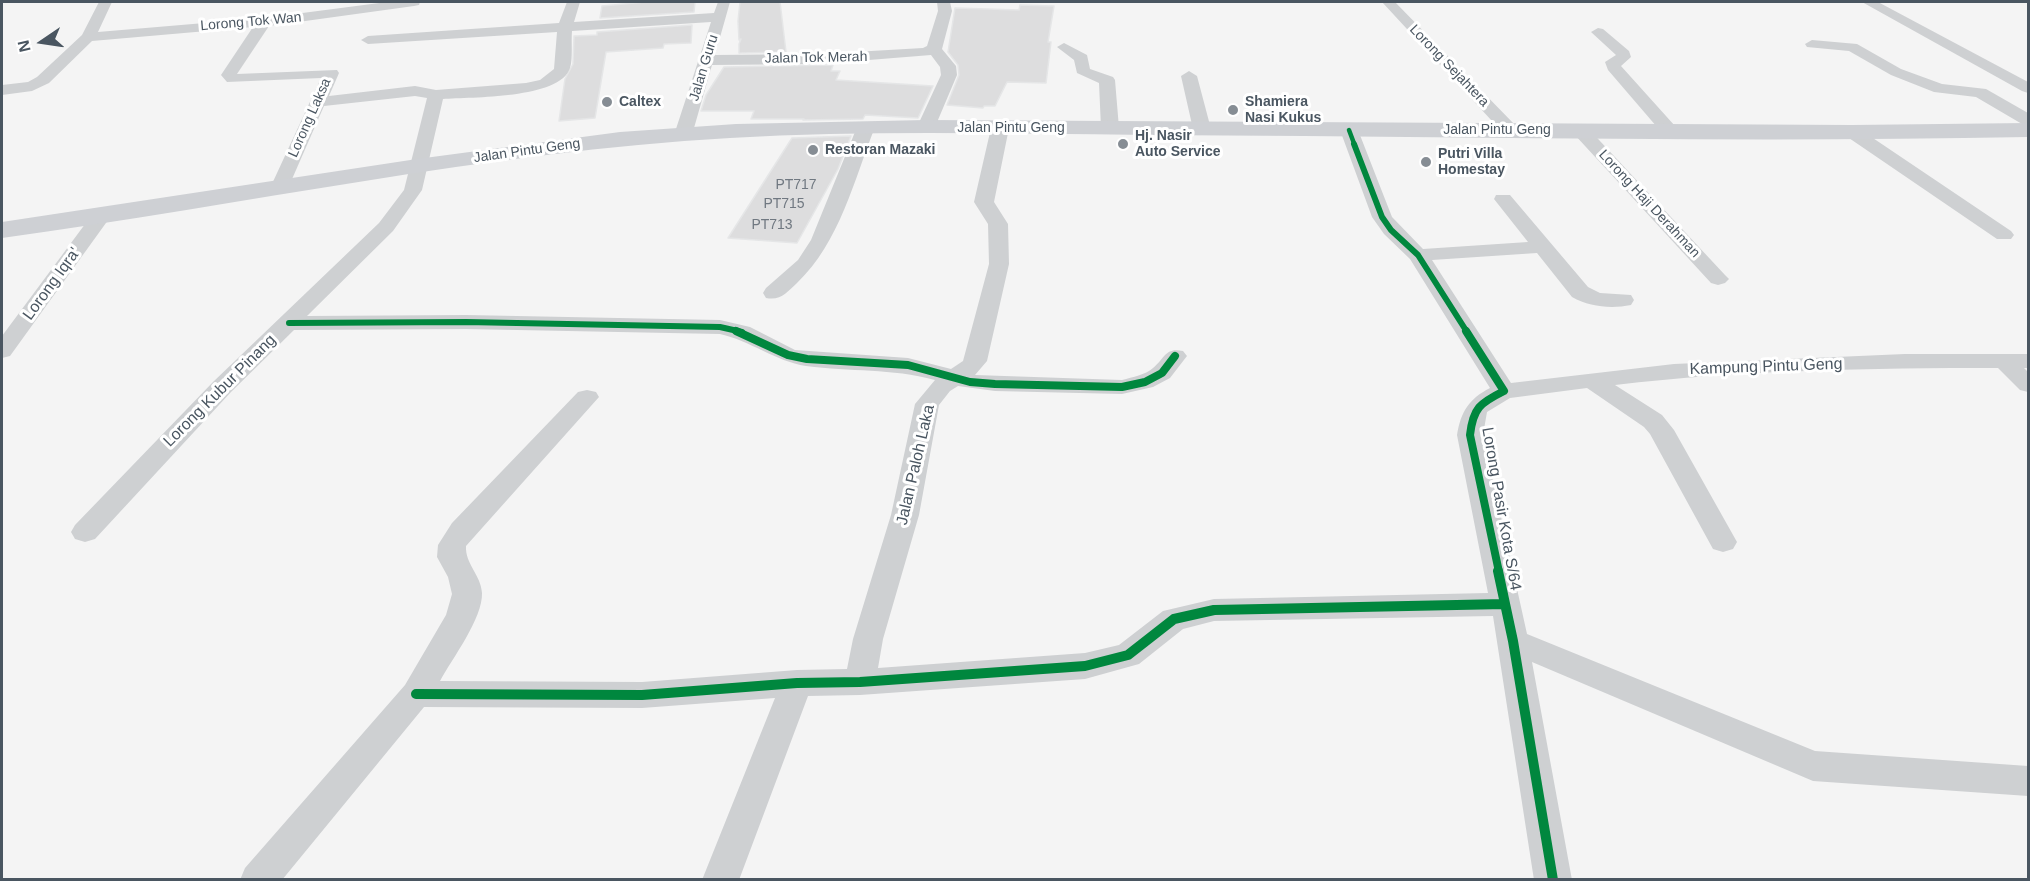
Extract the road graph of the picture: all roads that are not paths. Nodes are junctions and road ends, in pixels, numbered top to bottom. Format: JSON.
{"nodes":[{"id":1,"x":105,"y":2,"type":"edge"},
{"id":2,"x":414,"y":2,"type":"edge"},
{"id":3,"x":573,"y":2,"type":"edge"},
{"id":4,"x":724,"y":2,"type":"edge"},
{"id":5,"x":942,"y":2,"type":"edge"},
{"id":6,"x":1388,"y":2,"type":"edge"},
{"id":7,"x":1869,"y":2,"type":"edge"},
{"id":8,"x":720,"y":17,"type":"junction"},
{"id":9,"x":264,"y":22,"type":"junction"},
{"id":10,"x":565,"y":28,"type":"junction"},
{"id":11,"x":1598,"y":32,"type":"dead end"},
{"id":12,"x":88,"y":37,"type":"junction"},
{"id":13,"x":368,"y":40,"type":"dead end"},
{"id":14,"x":1812,"y":44,"type":"dead end"},
{"id":15,"x":1064,"y":47,"type":"dead end"},
{"id":16,"x":929,"y":50,"type":"junction"},
{"id":17,"x":708,"y":60,"type":"junction"},
{"id":18,"x":1189,"y":76,"type":"dead end"},
{"id":19,"x":32,"y":86,"type":"junction"},
{"id":20,"x":2,"y":90,"type":"edge"},
{"id":21,"x":2028,"y":90,"type":"edge"},
{"id":22,"x":1980,"y":92,"type":"junction"},
{"id":23,"x":436,"y":95,"type":"junction"},
{"id":24,"x":2,"y":97,"type":"edge"},
{"id":25,"x":320,"y":102,"type":"junction"},
{"id":26,"x":2028,"y":120,"type":"edge"},
{"id":27,"x":866,"y":127,"type":"junction"},
{"id":28,"x":926,"y":127,"type":"junction"},
{"id":29,"x":1000,"y":128,"type":"junction"},
{"id":30,"x":1110,"y":128,"type":"junction"},
{"id":31,"x":1202,"y":129,"type":"junction"},
{"id":32,"x":1348,"y":130,"type":"junction"},
{"id":33,"x":1510,"y":130,"type":"junction"},
{"id":34,"x":1580,"y":130,"type":"junction"},
{"id":35,"x":1669,"y":130,"type":"junction"},
{"id":36,"x":2028,"y":130,"type":"edge"},
{"id":37,"x":1852,"y":132,"type":"junction"},
{"id":38,"x":683,"y":135,"type":"junction"},
{"id":39,"x":417,"y":166,"type":"junction"},
{"id":40,"x":280,"y":186,"type":"junction"},
{"id":41,"x":1503,"y":199,"type":"dead end"},
{"id":42,"x":101,"y":216,"type":"junction"},
{"id":43,"x":2,"y":230,"type":"edge"},
{"id":44,"x":2004,"y":234,"type":"dead end"},
{"id":45,"x":1540,"y":247,"type":"junction"},
{"id":46,"x":1418,"y":255,"type":"junction"},
{"id":47,"x":1718,"y":279,"type":"dead end"},
{"id":48,"x":774,"y":293,"type":"dead end"},
{"id":49,"x":1623,"y":300,"type":"dead end"},
{"id":50,"x":289,"y":323,"type":"junction"},
{"id":51,"x":2,"y":351,"type":"edge"},
{"id":52,"x":1175,"y":356,"type":"dead end"},
{"id":53,"x":2003,"y":360,"type":"junction"},
{"id":54,"x":2028,"y":361,"type":"edge"},
{"id":55,"x":955,"y":378,"type":"junction"},
{"id":56,"x":1594,"y":382,"type":"junction"},
{"id":57,"x":2028,"y":385,"type":"edge"},
{"id":58,"x":1504,"y":391,"type":"junction"},
{"id":59,"x":587,"y":397,"type":"dead end"},
{"id":60,"x":85,"y":531,"type":"dead end"},
{"id":61,"x":1723,"y":542,"type":"dead end"},
{"id":62,"x":1505,"y":604,"type":"junction"},
{"id":63,"x":1513,"y":641,"type":"junction"},
{"id":64,"x":860,"y":682,"type":"junction"},
{"id":65,"x":796,"y":683,"type":"junction"},
{"id":66,"x":416,"y":694,"type":"junction"},
{"id":67,"x":2028,"y":781,"type":"edge"},
{"id":68,"x":258,"y":879,"type":"edge"},
{"id":69,"x":720,"y":879,"type":"edge"},
{"id":70,"x":1553,"y":879,"type":"edge"}],
"edges":[{"from":1,"to":12,"type":"street"},
{"from":2,"to":9,"type":"street","name":"Lorong Tok Wan"},
{"from":3,"to":10,"type":"street"},
{"from":4,"to":8,"type":"street","name":"Jalan Guru"},
{"from":5,"to":16,"type":"street"},
{"from":6,"to":33,"type":"street","name":"Lorong Sejahtera"},
{"from":7,"to":21,"type":"street"},
{"from":8,"to":10,"type":"street"},
{"from":8,"to":17,"type":"street","name":"Jalan Guru"},
{"from":9,"to":12,"type":"street","name":"Lorong Tok Wan"},
{"from":9,"to":25,"type":"street","name":"Lorong Laksa"},
{"from":10,"to":13,"type":"street"},
{"from":10,"to":23,"type":"street"},
{"from":11,"to":35,"type":"street"},
{"from":12,"to":19,"type":"street"},
{"from":14,"to":22,"type":"street"},
{"from":15,"to":30,"type":"street"},
{"from":16,"to":17,"type":"street","name":"Jalan Tok Merah"},
{"from":16,"to":28,"type":"street"},
{"from":17,"to":38,"type":"street","name":"Jalan Guru"},
{"from":18,"to":31,"type":"street"},
{"from":19,"to":20,"type":"street"},
{"from":19,"to":24,"type":"street"},
{"from":21,"to":22,"type":"street"},
{"from":22,"to":26,"type":"street"},
{"from":23,"to":25,"type":"street"},
{"from":23,"to":39,"type":"street","name":"Lorong Kubur Pinang"},
{"from":25,"to":40,"type":"street","name":"Lorong Laksa"},
{"from":27,"to":28,"type":"main road","name":"Jalan Pintu Geng"},
{"from":27,"to":38,"type":"main road","name":"Jalan Pintu Geng"},
{"from":27,"to":48,"type":"street"},
{"from":28,"to":29,"type":"main road","name":"Jalan Pintu Geng"},
{"from":29,"to":30,"type":"main road","name":"Jalan Pintu Geng"},
{"from":29,"to":55,"type":"street","name":"Jalan Paloh Laka"},
{"from":30,"to":31,"type":"main road","name":"Jalan Pintu Geng"},
{"from":31,"to":32,"type":"main road","name":"Jalan Pintu Geng"},
{"from":32,"to":33,"type":"main road","name":"Jalan Pintu Geng"},
{"from":32,"to":46,"type":"street"},
{"from":33,"to":34,"type":"main road","name":"Jalan Pintu Geng"},
{"from":34,"to":35,"type":"main road","name":"Jalan Pintu Geng"},
{"from":34,"to":47,"type":"street","name":"Lorong Haji Derahman"},
{"from":35,"to":37,"type":"main road","name":"Jalan Pintu Geng"},
{"from":36,"to":37,"type":"main road","name":"Jalan Pintu Geng"},
{"from":37,"to":44,"type":"street"},
{"from":38,"to":39,"type":"main road","name":"Jalan Pintu Geng"},
{"from":39,"to":40,"type":"main road","name":"Jalan Pintu Geng"},
{"from":39,"to":50,"type":"street","name":"Lorong Kubur Pinang"},
{"from":40,"to":42,"type":"main road","name":"Jalan Pintu Geng"},
{"from":41,"to":45,"type":"street"},
{"from":42,"to":43,"type":"main road","name":"Jalan Pintu Geng"},
{"from":42,"to":51,"type":"street","name":"Lorong Iqra'"},
{"from":45,"to":46,"type":"street"},
{"from":45,"to":49,"type":"street"},
{"from":46,"to":58,"type":"street"},
{"from":50,"to":55,"type":"street"},
{"from":50,"to":60,"type":"street","name":"Lorong Kubur Pinang"},
{"from":52,"to":55,"type":"street"},
{"from":53,"to":54,"type":"street","name":"Kampung Pintu Geng"},
{"from":53,"to":56,"type":"street","name":"Kampung Pintu Geng"},
{"from":53,"to":57,"type":"street"},
{"from":55,"to":64,"type":"street","name":"Jalan Paloh Laka"},
{"from":56,"to":58,"type":"street","name":"Kampung Pintu Geng"},
{"from":56,"to":61,"type":"street"},
{"from":58,"to":62,"type":"street","name":"Lorong Pasir Kota S/64"},
{"from":59,"to":66,"type":"street"},
{"from":62,"to":63,"type":"street","name":"Lorong Pasir Kota S/64"},
{"from":62,"to":64,"type":"street"},
{"from":63,"to":67,"type":"street"},
{"from":63,"to":70,"type":"street","name":"Lorong Pasir Kota S/64"},
{"from":64,"to":65,"type":"street"},
{"from":65,"to":66,"type":"street"},
{"from":65,"to":69,"type":"street"},
{"from":66,"to":68,"type":"street"}]}
